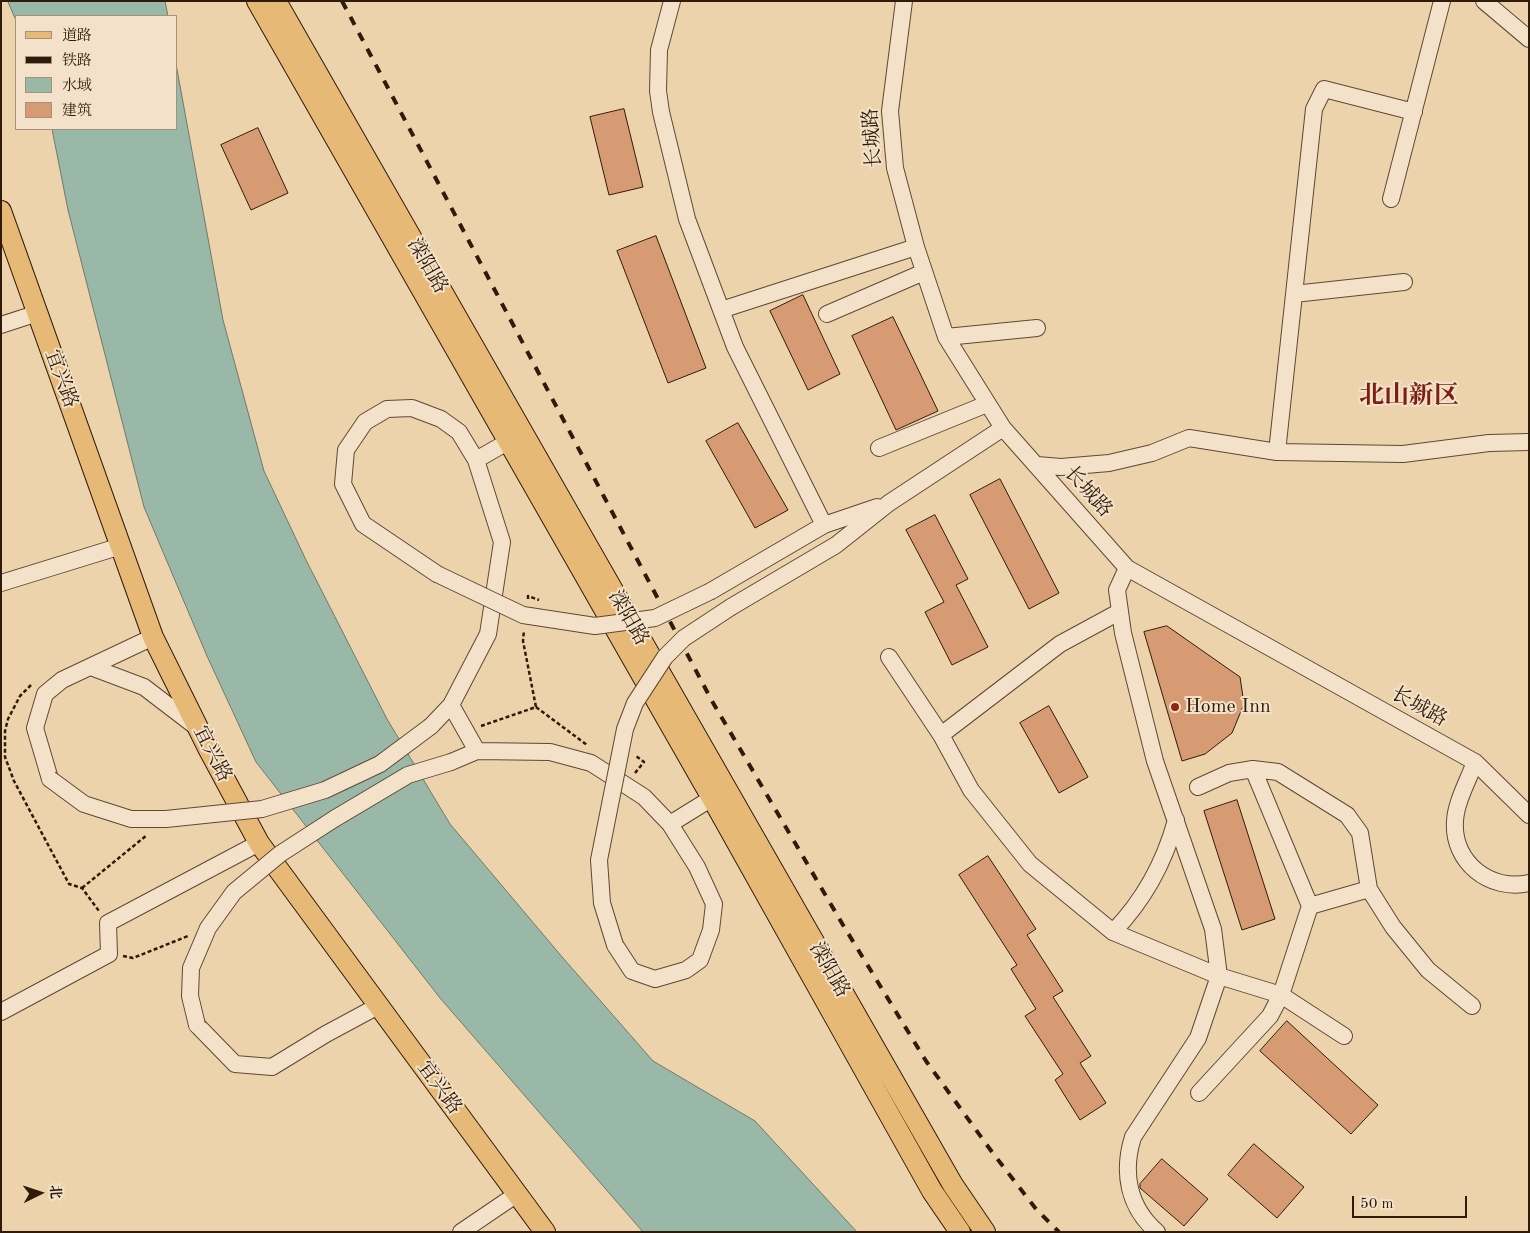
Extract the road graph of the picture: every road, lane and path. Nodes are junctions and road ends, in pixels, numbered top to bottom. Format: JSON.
{"nodes":[{"id":1,"x":257,"y":1,"type":"edge"},
{"id":2,"x":276,"y":1,"type":"edge"},
{"id":3,"x":672,"y":1,"type":"edge"},
{"id":4,"x":904,"y":1,"type":"edge"},
{"id":5,"x":1442,"y":1,"type":"edge"},
{"id":6,"x":1484,"y":1,"type":"edge"},
{"id":7,"x":1529,"y":39,"type":"edge"},
{"id":8,"x":1414,"y":112,"type":"junction"},
{"id":9,"x":1391,"y":199,"type":"dead end"},
{"id":10,"x":1,"y":211,"type":"edge"},
{"id":11,"x":916,"y":247,"type":"junction"},
{"id":12,"x":924,"y":272,"type":"junction"},
{"id":13,"x":1404,"y":282,"type":"dead end"},
{"id":14,"x":1294,"y":294,"type":"junction"},
{"id":15,"x":721,"y":310,"type":"junction"},
{"id":16,"x":38,"y":313,"type":"junction"},
{"id":17,"x":827,"y":314,"type":"dead end"},
{"id":18,"x":1,"y":325,"type":"edge"},
{"id":19,"x":1038,"y":328,"type":"dead end"},
{"id":20,"x":946,"y":337,"type":"junction"},
{"id":21,"x":987,"y":404,"type":"junction"},
{"id":22,"x":1003,"y":428,"type":"junction"},
{"id":23,"x":509,"y":441,"type":"junction"},
{"id":24,"x":1529,"y":442,"type":"edge"},
{"id":25,"x":879,"y":448,"type":"dead end"},
{"id":26,"x":1277,"y":452,"type":"junction"},
{"id":27,"x":476,"y":460,"type":"junction"},
{"id":28,"x":1036,"y":466,"type":"junction"},
{"id":29,"x":889,"y":503,"type":"junction"},
{"id":30,"x":824,"y":525,"type":"junction"},
{"id":31,"x":121,"y":546,"type":"junction"},
{"id":32,"x":1127,"y":568,"type":"junction"},
{"id":33,"x":1,"y":583,"type":"edge"},
{"id":34,"x":1118,"y":612,"type":"junction"},
{"id":35,"x":153,"y":637,"type":"junction"},
{"id":36,"x":523,"y":641,"type":"dead end"},
{"id":37,"x":889,"y":657,"type":"dead end"},
{"id":38,"x":91,"y":667,"type":"junction"},
{"id":39,"x":451,"y":705,"type":"junction"},
{"id":40,"x":200,"y":730,"type":"junction"},
{"id":41,"x":465,"y":732,"type":"junction"},
{"id":42,"x":941,"y":735,"type":"junction"},
{"id":43,"x":477,"y":751,"type":"junction"},
{"id":44,"x":1475,"y":762,"type":"junction"},
{"id":45,"x":1253,"y":769,"type":"junction"},
{"id":46,"x":1198,"y":787,"type":"dead end"},
{"id":47,"x":712,"y":798,"type":"junction"},
{"id":48,"x":1529,"y":815,"type":"edge"},
{"id":49,"x":166,"y":819,"type":"junction"},
{"id":50,"x":1176,"y":820,"type":"junction"},
{"id":51,"x":670,"y":824,"type":"junction"},
{"id":52,"x":259,"y":843,"type":"junction"},
{"id":53,"x":1529,"y":883,"type":"edge"},
{"id":54,"x":1369,"y":889,"type":"junction"},
{"id":55,"x":1310,"y":906,"type":"junction"},
{"id":56,"x":108,"y":923,"type":"junction"},
{"id":57,"x":208,"y":928,"type":"junction"},
{"id":58,"x":1113,"y":932,"type":"junction"},
{"id":59,"x":133,"y":958,"type":"dead end"},
{"id":60,"x":1219,"y":976,"type":"junction"},
{"id":61,"x":1281,"y":995,"type":"junction"},
{"id":62,"x":378,"y":1006,"type":"junction"},
{"id":63,"x":1472,"y":1006,"type":"dead end"},
{"id":64,"x":1,"y":1012,"type":"edge"},
{"id":65,"x":1344,"y":1036,"type":"dead end"},
{"id":66,"x":1200,"y":1093,"type":"dead end"},
{"id":67,"x":516,"y":1194,"type":"junction"},
{"id":68,"x":460,"y":1232,"type":"edge"},
{"id":69,"x":545,"y":1232,"type":"edge"},
{"id":70,"x":960,"y":1232,"type":"edge"},
{"id":71,"x":985,"y":1232,"type":"edge"},
{"id":72,"x":1157,"y":1232,"type":"edge"}],
"edges":[{"from":1,"to":23,"type":"main road","name":"滦阳路"},
{"from":2,"to":71,"type":"main road","name":"滦阳路"},
{"from":3,"to":15,"type":"street"},
{"from":4,"to":11,"type":"street","name":"长城路"},
{"from":5,"to":8,"type":"street"},
{"from":6,"to":7,"type":"street"},
{"from":8,"to":9,"type":"street"},
{"from":8,"to":14,"type":"street"},
{"from":10,"to":16,"type":"main road","name":"宜兴路"},
{"from":11,"to":12,"type":"street","name":"长城路"},
{"from":11,"to":15,"type":"street"},
{"from":12,"to":17,"type":"street"},
{"from":12,"to":20,"type":"street","name":"长城路"},
{"from":13,"to":14,"type":"street"},
{"from":14,"to":26,"type":"street"},
{"from":15,"to":30,"type":"street"},
{"from":16,"to":18,"type":"street"},
{"from":16,"to":31,"type":"main road","name":"宜兴路"},
{"from":19,"to":20,"type":"street"},
{"from":20,"to":21,"type":"street","name":"长城路"},
{"from":21,"to":22,"type":"street","name":"长城路"},
{"from":21,"to":25,"type":"street"},
{"from":22,"to":28,"type":"street","name":"长城路"},
{"from":22,"to":29,"type":"street"},
{"from":23,"to":27,"type":"street"},
{"from":23,"to":47,"type":"main road","name":"滦阳路"},
{"from":24,"to":26,"type":"street"},
{"from":26,"to":28,"type":"street"},
{"from":27,"to":30,"type":"street","bridge":true},
{"from":27,"to":39,"type":"street"},
{"from":28,"to":32,"type":"street","name":"长城路"},
{"from":29,"to":30,"type":"street"},
{"from":29,"to":51,"type":"street","bridge":true},
{"from":31,"to":33,"type":"street"},
{"from":31,"to":35,"type":"main road","name":"宜兴路"},
{"from":32,"to":34,"type":"street"},
{"from":32,"to":44,"type":"street","name":"长城路"},
{"from":34,"to":42,"type":"street"},
{"from":34,"to":50,"type":"street"},
{"from":35,"to":38,"type":"street"},
{"from":35,"to":40,"type":"main road","name":"宜兴路"},
{"from":36,"to":41,"type":"path"},
{"from":37,"to":42,"type":"street"},
{"from":38,"to":40,"type":"street"},
{"from":38,"to":49,"type":"street","bridge":true},
{"from":39,"to":41,"type":"street"},
{"from":39,"to":49,"type":"street","bridge":true},
{"from":40,"to":52,"type":"main road","name":"宜兴路"},
{"from":41,"to":43,"type":"street"},
{"from":42,"to":58,"type":"street"},
{"from":43,"to":51,"type":"street"},
{"from":43,"to":57,"type":"street","bridge":true},
{"from":44,"to":48,"type":"street","name":"长城路"},
{"from":44,"to":53,"type":"street"},
{"from":45,"to":46,"type":"street"},
{"from":45,"to":54,"type":"street"},
{"from":45,"to":55,"type":"street"},
{"from":47,"to":51,"type":"street"},
{"from":47,"to":70,"type":"main road","name":"滦阳路"},
{"from":49,"to":56,"type":"path"},
{"from":50,"to":58,"type":"street"},
{"from":50,"to":60,"type":"street"},
{"from":52,"to":56,"type":"street"},
{"from":52,"to":62,"type":"main road","name":"宜兴路"},
{"from":54,"to":55,"type":"street"},
{"from":54,"to":63,"type":"street"},
{"from":55,"to":61,"type":"street"},
{"from":56,"to":64,"type":"street"},
{"from":57,"to":59,"type":"path"},
{"from":57,"to":62,"type":"street","bridge":true},
{"from":58,"to":60,"type":"street"},
{"from":60,"to":61,"type":"street"},
{"from":60,"to":72,"type":"street"},
{"from":61,"to":65,"type":"street"},
{"from":61,"to":66,"type":"street"},
{"from":62,"to":67,"type":"main road","name":"宜兴路"},
{"from":67,"to":68,"type":"street"},
{"from":67,"to":69,"type":"main road","name":"宜兴路"}]}
